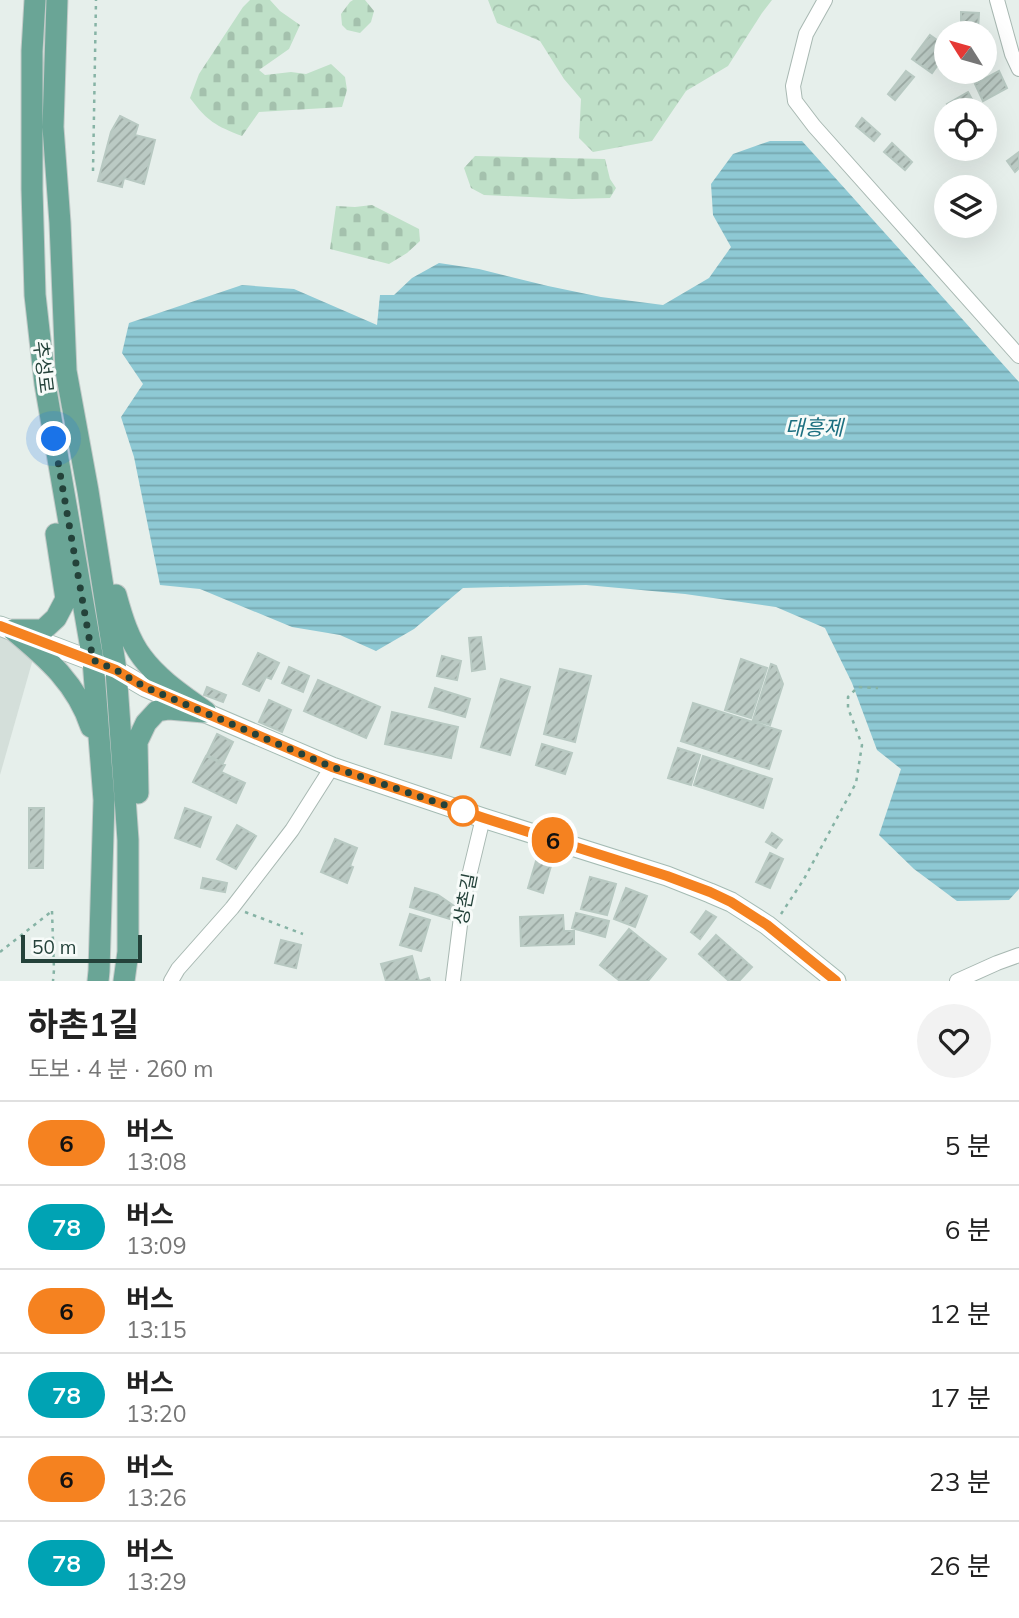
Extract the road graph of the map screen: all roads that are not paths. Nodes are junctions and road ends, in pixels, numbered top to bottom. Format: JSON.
{"nodes":[{"id":1,"x":35,"y":0,"type":"edge"},
{"id":2,"x":57,"y":0,"type":"edge"},
{"id":3,"x":825,"y":0,"type":"edge"},
{"id":4,"x":998,"y":0,"type":"edge"},
{"id":5,"x":1019,"y":69,"type":"edge"},
{"id":6,"x":35,"y":295,"type":"junction"},
{"id":7,"x":66,"y":352,"type":"junction"},
{"id":8,"x":1019,"y":356,"type":"edge"},
{"id":9,"x":6,"y":628,"type":"edge"},
{"id":10,"x":93,"y":660,"type":"junction"},
{"id":11,"x":116,"y":670,"type":"junction"},
{"id":12,"x":206,"y":712,"type":"junction"},
{"id":13,"x":101,"y":759,"type":"junction"},
{"id":14,"x":332,"y":767,"type":"junction"},
{"id":15,"x":484,"y":818,"type":"junction"},
{"id":16,"x":128,"y":952,"type":"junction"},
{"id":17,"x":1019,"y":955,"type":"edge"},
{"id":18,"x":98,"y":981,"type":"edge"},
{"id":19,"x":124,"y":981,"type":"edge"},
{"id":20,"x":171,"y":981,"type":"edge"},
{"id":21,"x":453,"y":981,"type":"edge"},
{"id":22,"x":836,"y":981,"type":"edge"},
{"id":23,"x":957,"y":981,"type":"edge"}],
"edges":[{"from":1,"to":6,"type":"main road","name":"추성로"},
{"from":2,"to":7,"type":"main road","name":"추성로"},
{"from":3,"to":8,"type":"street"},
{"from":4,"to":5,"type":"street"},
{"from":6,"to":9,"type":"main road"},
{"from":6,"to":10,"type":"main road","name":"추성로"},
{"from":7,"to":11,"type":"main road","name":"추성로"},
{"from":7,"to":12,"type":"main road"},
{"from":9,"to":10,"type":"street"},
{"from":9,"to":13,"type":"main road"},
{"from":10,"to":11,"type":"street"},
{"from":10,"to":13,"type":"main road","name":"추성로"},
{"from":11,"to":12,"type":"street"},
{"from":11,"to":16,"type":"main road","name":"추성로"},
{"from":12,"to":14,"type":"street"},
{"from":12,"to":16,"type":"main road"},
{"from":13,"to":18,"type":"main road","name":"추성로"},
{"from":14,"to":15,"type":"street"},
{"from":14,"to":20,"type":"street"},
{"from":15,"to":21,"type":"street","name":"상촌길"},
{"from":15,"to":22,"type":"street"},
{"from":16,"to":19,"type":"main road","name":"추성로"},
{"from":17,"to":23,"type":"street"}]}
